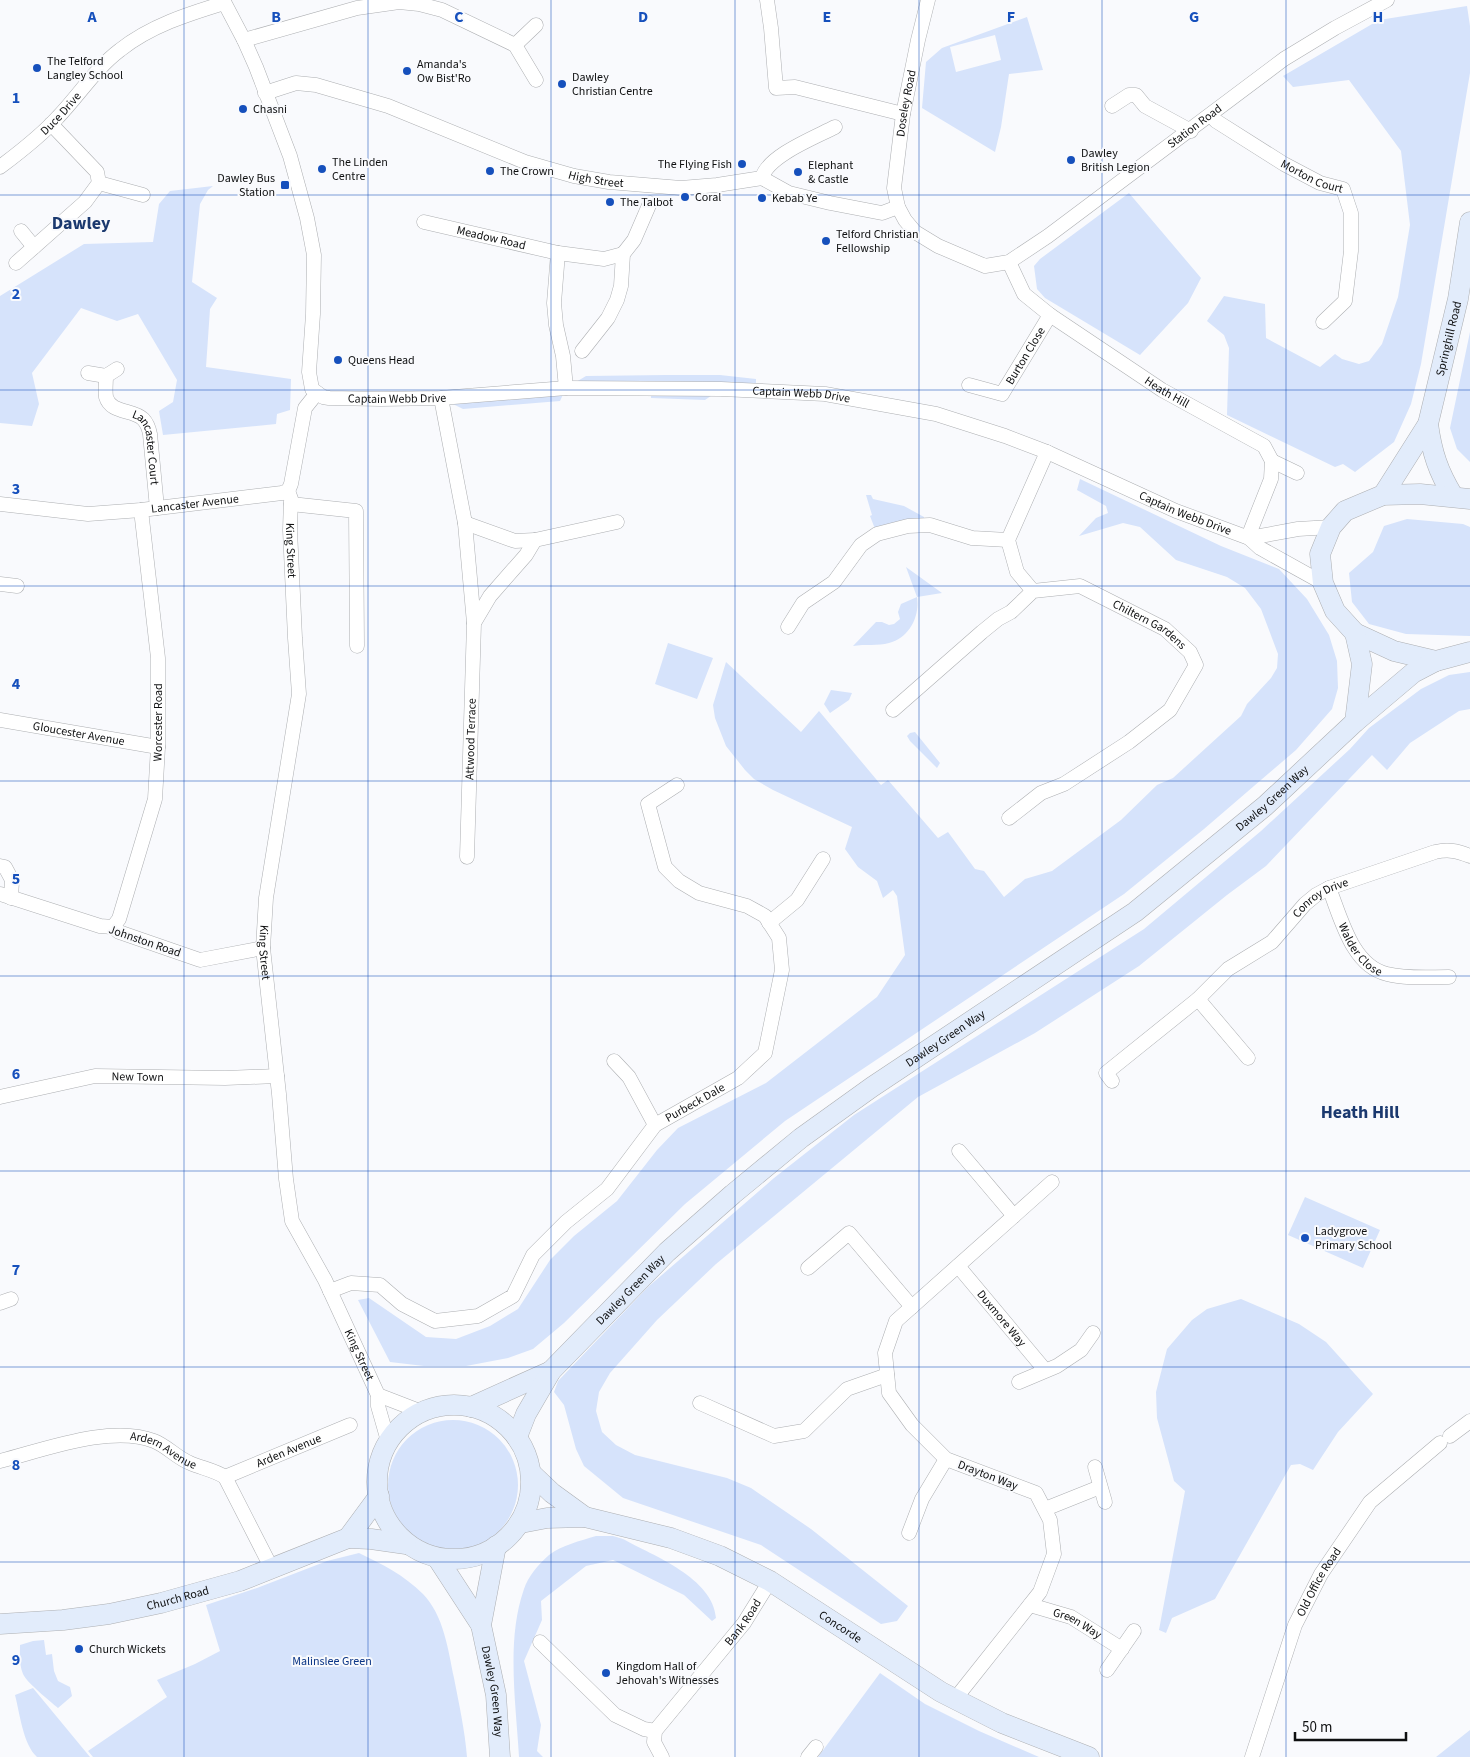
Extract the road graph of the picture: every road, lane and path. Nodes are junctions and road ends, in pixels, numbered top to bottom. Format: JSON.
{"nodes":[{"id":1,"x":767,"y":0,"type":"edge"},
{"id":2,"x":928,"y":0,"type":"edge"},
{"id":3,"x":1387,"y":0,"type":"edge"},
{"id":4,"x":224,"y":2,"type":"edge"},
{"id":5,"x":355,"y":4,"type":"edge"},
{"id":6,"x":536,"y":25,"type":"dead end"},
{"id":7,"x":244,"y":40,"type":"junction"},
{"id":8,"x":515,"y":45,"type":"junction"},
{"id":9,"x":536,"y":80,"type":"dead end"},
{"id":10,"x":265,"y":93,"type":"junction"},
{"id":11,"x":1112,"y":106,"type":"dead end"},
{"id":12,"x":903,"y":114,"type":"junction"},
{"id":13,"x":1212,"y":115,"type":"junction"},
{"id":14,"x":51,"y":124,"type":"junction"},
{"id":15,"x":835,"y":127,"type":"dead end"},
{"id":16,"x":1191,"y":130,"type":"junction"},
{"id":17,"x":0,"y":167,"type":"edge"},
{"id":18,"x":762,"y":178,"type":"junction"},
{"id":19,"x":99,"y":183,"type":"junction"},
{"id":20,"x":143,"y":194,"type":"dead end"},
{"id":21,"x":650,"y":204,"type":"dead end"},
{"id":22,"x":898,"y":207,"type":"junction"},
{"id":23,"x":424,"y":222,"type":"dead end"},
{"id":24,"x":1470,"y":222,"type":"edge"},
{"id":25,"x":21,"y":231,"type":"dead end"},
{"id":26,"x":34,"y":247,"type":"junction"},
{"id":27,"x":558,"y":253,"type":"junction"},
{"id":28,"x":623,"y":254,"type":"junction"},
{"id":29,"x":1009,"y":262,"type":"junction"},
{"id":30,"x":16,"y":263,"type":"dead end"},
{"id":31,"x":1050,"y":315,"type":"junction"},
{"id":32,"x":1322,"y":322,"type":"dead end"},
{"id":33,"x":582,"y":351,"type":"dead end"},
{"id":34,"x":88,"y":373,"type":"dead end"},
{"id":35,"x":969,"y":384,"type":"dead end"},
{"id":36,"x":566,"y":388,"type":"junction"},
{"id":37,"x":323,"y":395,"type":"junction"},
{"id":38,"x":441,"y":398,"type":"junction"},
{"id":39,"x":1428,"y":424,"type":"junction"},
{"id":40,"x":1047,"y":452,"type":"junction"},
{"id":41,"x":1272,"y":461,"type":"junction"},
{"id":42,"x":1297,"y":473,"type":"dead end"},
{"id":43,"x":1383,"y":495,"type":"junction"},
{"id":44,"x":290,"y":498,"type":"junction"},
{"id":45,"x":1462,"y":498,"type":"edge"},
{"id":46,"x":0,"y":504,"type":"edge"},
{"id":47,"x":157,"y":508,"type":"junction"},
{"id":48,"x":141,"y":510,"type":"junction"},
{"id":49,"x":617,"y":522,"type":"dead end"},
{"id":50,"x":465,"y":523,"type":"junction"},
{"id":51,"x":1331,"y":527,"type":"junction"},
{"id":52,"x":1249,"y":538,"type":"junction"},
{"id":53,"x":535,"y":540,"type":"junction"},
{"id":54,"x":1008,"y":540,"type":"junction"},
{"id":55,"x":1323,"y":583,"type":"junction"},
{"id":56,"x":0,"y":584,"type":"edge"},
{"id":57,"x":17,"y":586,"type":"dead end"},
{"id":58,"x":1033,"y":591,"type":"junction"},
{"id":59,"x":474,"y":623,"type":"junction"},
{"id":60,"x":788,"y":627,"type":"dead end"},
{"id":61,"x":1354,"y":633,"type":"junction"},
{"id":62,"x":357,"y":646,"type":"dead end"},
{"id":63,"x":1470,"y":652,"type":"edge"},
{"id":64,"x":1436,"y":661,"type":"junction"},
{"id":65,"x":893,"y":710,"type":"dead end"},
{"id":66,"x":0,"y":720,"type":"edge"},
{"id":67,"x":1355,"y":722,"type":"junction"},
{"id":68,"x":158,"y":747,"type":"junction"},
{"id":69,"x":677,"y":785,"type":"dead end"},
{"id":70,"x":1009,"y":818,"type":"dead end"},
{"id":71,"x":1470,"y":856,"type":"edge"},
{"id":72,"x":467,"y":858,"type":"dead end"},
{"id":73,"x":823,"y":859,"type":"dead end"},
{"id":74,"x":0,"y":866,"type":"edge"},
{"id":75,"x":1329,"y":888,"type":"junction"},
{"id":76,"x":6,"y":896,"type":"edge"},
{"id":77,"x":769,"y":923,"type":"junction"},
{"id":78,"x":113,"y":927,"type":"junction"},
{"id":79,"x":263,"y":948,"type":"junction"},
{"id":80,"x":1449,"y":977,"type":"dead end"},
{"id":81,"x":1198,"y":999,"type":"junction"},
{"id":82,"x":1248,"y":1058,"type":"dead end"},
{"id":83,"x":614,"y":1061,"type":"dead end"},
{"id":84,"x":277,"y":1076,"type":"junction"},
{"id":85,"x":1112,"y":1081,"type":"dead end"},
{"id":86,"x":0,"y":1096,"type":"edge"},
{"id":87,"x":655,"y":1125,"type":"junction"},
{"id":88,"x":959,"y":1151,"type":"dead end"},
{"id":89,"x":1052,"y":1182,"type":"dead end"},
{"id":90,"x":1014,"y":1216,"type":"junction"},
{"id":91,"x":958,"y":1266,"type":"junction"},
{"id":92,"x":808,"y":1268,"type":"dead end"},
{"id":93,"x":330,"y":1291,"type":"junction"},
{"id":94,"x":912,"y":1307,"type":"junction"},
{"id":95,"x":1093,"y":1333,"type":"dead end"},
{"id":96,"x":1045,"y":1370,"type":"junction"},
{"id":97,"x":551,"y":1371,"type":"junction"},
{"id":98,"x":887,"y":1375,"type":"junction"},
{"id":99,"x":1019,"y":1382,"type":"dead end"},
{"id":100,"x":378,"y":1395,"type":"junction"},
{"id":101,"x":700,"y":1403,"type":"dead end"},
{"id":102,"x":471,"y":1407,"type":"junction"},
{"id":103,"x":422,"y":1412,"type":"junction"},
{"id":104,"x":1470,"y":1421,"type":"edge"},
{"id":105,"x":350,"y":1425,"type":"dead end"},
{"id":106,"x":517,"y":1437,"type":"junction"},
{"id":107,"x":388,"y":1441,"type":"junction"},
{"id":108,"x":946,"y":1459,"type":"junction"},
{"id":109,"x":0,"y":1461,"type":"edge"},
{"id":110,"x":1095,"y":1467,"type":"dead end"},
{"id":111,"x":532,"y":1474,"type":"junction"},
{"id":112,"x":226,"y":1477,"type":"junction"},
{"id":113,"x":1100,"y":1487,"type":"junction"},
{"id":114,"x":379,"y":1496,"type":"junction"},
{"id":115,"x":1105,"y":1502,"type":"dead end"},
{"id":116,"x":1045,"y":1509,"type":"junction"},
{"id":117,"x":585,"y":1517,"type":"junction"},
{"id":118,"x":521,"y":1523,"type":"junction"},
{"id":119,"x":909,"y":1533,"type":"dead end"},
{"id":120,"x":348,"y":1538,"type":"junction"},
{"id":121,"x":406,"y":1544,"type":"junction"},
{"id":122,"x":496,"y":1546,"type":"junction"},
{"id":123,"x":438,"y":1559,"type":"junction"},
{"id":124,"x":272,"y":1569,"type":"junction"},
{"id":125,"x":770,"y":1581,"type":"junction"},
{"id":126,"x":1030,"y":1605,"type":"junction"},
{"id":127,"x":0,"y":1624,"type":"edge"},
{"id":128,"x":481,"y":1625,"type":"junction"},
{"id":129,"x":1134,"y":1631,"type":"dead end"},
{"id":130,"x":540,"y":1642,"type":"dead end"},
{"id":131,"x":1122,"y":1649,"type":"junction"},
{"id":132,"x":1107,"y":1670,"type":"dead end"},
{"id":133,"x":955,"y":1699,"type":"junction"},
{"id":134,"x":655,"y":1731,"type":"junction"},
{"id":135,"x":500,"y":1757,"type":"edge"},
{"id":136,"x":662,"y":1757,"type":"edge"},
{"id":137,"x":1089,"y":1757,"type":"edge"},
{"id":138,"x":1252,"y":1757,"type":"edge"}],
"edges":[{"from":1,"to":12,"type":"street"},
{"from":2,"to":12,"type":"street","name":"Doseley Road"},
{"from":3,"to":13,"type":"street","name":"Station Road"},
{"from":4,"to":7,"type":"street"},
{"from":4,"to":14,"type":"street","name":"Duce Drive"},
{"from":5,"to":7,"type":"street"},
{"from":5,"to":8,"type":"street"},
{"from":6,"to":8,"type":"street"},
{"from":7,"to":10,"type":"street"},
{"from":8,"to":9,"type":"street"},
{"from":10,"to":18,"type":"street","name":"High Street"},
{"from":10,"to":37,"type":"street"},
{"from":11,"to":16,"type":"street"},
{"from":12,"to":22,"type":"street","name":"Doseley Road"},
{"from":13,"to":16,"type":"street","name":"Station Road"},
{"from":13,"to":32,"type":"street","name":"Morton Court"},
{"from":14,"to":17,"type":"street","name":"Duce Drive"},
{"from":14,"to":19,"type":"street"},
{"from":15,"to":18,"type":"street"},
{"from":16,"to":29,"type":"street","name":"Station Road"},
{"from":18,"to":22,"type":"street"},
{"from":19,"to":20,"type":"street"},
{"from":19,"to":26,"type":"street"},
{"from":21,"to":28,"type":"street"},
{"from":22,"to":29,"type":"street"},
{"from":23,"to":27,"type":"street","name":"Meadow Road"},
{"from":24,"to":39,"type":"main road","name":"Springhill Road"},
{"from":25,"to":26,"type":"street"},
{"from":26,"to":30,"type":"street"},
{"from":27,"to":28,"type":"street","name":"Meadow Road"},
{"from":27,"to":36,"type":"street"},
{"from":28,"to":33,"type":"street"},
{"from":29,"to":31,"type":"street","name":"Heath Hill"},
{"from":31,"to":35,"type":"street","name":"Burton Close"},
{"from":31,"to":41,"type":"street","name":"Heath Hill"},
{"from":34,"to":47,"type":"street","name":"Lancaster Court"},
{"from":36,"to":38,"type":"street","name":"Captain Webb Drive"},
{"from":36,"to":40,"type":"street","name":"Captain Webb Drive"},
{"from":37,"to":38,"type":"street","name":"Captain Webb Drive"},
{"from":37,"to":44,"type":"street"},
{"from":38,"to":50,"type":"street","name":"Attwood Terrace"},
{"from":39,"to":43,"type":"main road","name":"Springhill Road"},
{"from":39,"to":45,"type":"main road","name":"Springhill Road"},
{"from":40,"to":52,"type":"street","name":"Captain Webb Drive"},
{"from":40,"to":54,"type":"street"},
{"from":41,"to":42,"type":"street"},
{"from":41,"to":52,"type":"street"},
{"from":43,"to":45,"type":"main road"},
{"from":43,"to":51,"type":"main road"},
{"from":44,"to":47,"type":"street","name":"Lancaster Avenue"},
{"from":44,"to":62,"type":"street","name":"Lancaster Avenue"},
{"from":44,"to":79,"type":"street","name":"King Street"},
{"from":46,"to":48,"type":"street","name":"Lancaster Avenue"},
{"from":47,"to":48,"type":"street","name":"Lancaster Avenue"},
{"from":48,"to":68,"type":"street","name":"Worcester Road"},
{"from":49,"to":53,"type":"street"},
{"from":50,"to":53,"type":"street"},
{"from":50,"to":59,"type":"street","name":"Attwood Terrace"},
{"from":51,"to":52,"type":"street","name":"Captain Webb Drive"},
{"from":51,"to":55,"type":"main road"},
{"from":52,"to":55,"type":"street","name":"Captain Webb Drive"},
{"from":53,"to":59,"type":"street","name":"Attwood Terrace"},
{"from":54,"to":58,"type":"street"},
{"from":54,"to":60,"type":"street"},
{"from":55,"to":61,"type":"main road"},
{"from":56,"to":57,"type":"street"},
{"from":58,"to":65,"type":"street"},
{"from":58,"to":70,"type":"street","name":"Chiltern Gardens"},
{"from":59,"to":72,"type":"street","name":"Attwood Terrace"},
{"from":61,"to":64,"type":"main road"},
{"from":61,"to":67,"type":"main road"},
{"from":63,"to":64,"type":"main road"},
{"from":64,"to":67,"type":"main road","name":"Dawley Green Way"},
{"from":66,"to":68,"type":"street","name":"Gloucester Avenue"},
{"from":67,"to":97,"type":"main road","name":"Dawley Green Way"},
{"from":68,"to":78,"type":"street","name":"Worcester Road"},
{"from":69,"to":77,"type":"street","name":"Purbeck Dale"},
{"from":71,"to":75,"type":"street","name":"Conroy Drive"},
{"from":73,"to":77,"type":"street"},
{"from":74,"to":76,"type":"street"},
{"from":75,"to":80,"type":"street","name":"Walder Close"},
{"from":75,"to":81,"type":"street","name":"Conroy Drive"},
{"from":76,"to":78,"type":"street","name":"Johnston Road"},
{"from":77,"to":87,"type":"street","name":"Purbeck Dale"},
{"from":78,"to":79,"type":"street","name":"Johnston Road"},
{"from":79,"to":84,"type":"street","name":"King Street"},
{"from":81,"to":82,"type":"street"},
{"from":81,"to":85,"type":"street","name":"Conroy Drive"},
{"from":83,"to":87,"type":"street"},
{"from":84,"to":86,"type":"street","name":"New Town"},
{"from":84,"to":93,"type":"street","name":"King Street"},
{"from":87,"to":93,"type":"street","name":"Purbeck Dale"},
{"from":88,"to":90,"type":"street"},
{"from":89,"to":90,"type":"street","name":"Drayton Way"},
{"from":90,"to":91,"type":"street","name":"Drayton Way"},
{"from":91,"to":94,"type":"street","name":"Drayton Way"},
{"from":91,"to":96,"type":"street","name":"Duxmore Way"},
{"from":92,"to":94,"type":"street"},
{"from":93,"to":100,"type":"street","name":"King Street"},
{"from":94,"to":98,"type":"street","name":"Drayton Way"},
{"from":95,"to":96,"type":"street"},
{"from":96,"to":99,"type":"street"},
{"from":97,"to":102,"type":"main road","name":"Dawley Green Way"},
{"from":97,"to":106,"type":"main road","name":"Dawley Green Way"},
{"from":98,"to":101,"type":"street"},
{"from":98,"to":108,"type":"street","name":"Drayton Way"},
{"from":100,"to":103,"type":"street","name":"King Street"},
{"from":100,"to":107,"type":"street","name":"King Street"},
{"from":102,"to":103,"type":"main road"},
{"from":102,"to":106,"type":"main road"},
{"from":103,"to":107,"type":"main road"},
{"from":104,"to":138,"type":"street","name":"Old Office Road"},
{"from":105,"to":112,"type":"street","name":"Arden Avenue"},
{"from":106,"to":111,"type":"main road"},
{"from":107,"to":114,"type":"main road"},
{"from":108,"to":116,"type":"street","name":"Drayton Way"},
{"from":108,"to":119,"type":"street"},
{"from":109,"to":112,"type":"street","name":"Ardern Avenue"},
{"from":110,"to":113,"type":"street"},
{"from":111,"to":117,"type":"main road","name":"Concorde"},
{"from":111,"to":118,"type":"main road"},
{"from":112,"to":124,"type":"street"},
{"from":113,"to":115,"type":"street"},
{"from":113,"to":116,"type":"street"},
{"from":114,"to":120,"type":"main road"},
{"from":114,"to":121,"type":"main road"},
{"from":116,"to":126,"type":"street","name":"Drayton Way"},
{"from":117,"to":118,"type":"main road","name":"Concorde"},
{"from":117,"to":125,"type":"main road","name":"Concorde"},
{"from":118,"to":122,"type":"main road"},
{"from":120,"to":121,"type":"main road","name":"Church Road"},
{"from":120,"to":124,"type":"main road","name":"Church Road"},
{"from":121,"to":123,"type":"main road"},
{"from":122,"to":123,"type":"main road"},
{"from":122,"to":128,"type":"main road","name":"Dawley Green Way"},
{"from":123,"to":128,"type":"main road","name":"Dawley Green Way"},
{"from":124,"to":127,"type":"main road","name":"Church Road"},
{"from":125,"to":133,"type":"main road","name":"Concorde"},
{"from":125,"to":134,"type":"street","name":"Bank Road"},
{"from":126,"to":131,"type":"street","name":"Green Way"},
{"from":126,"to":133,"type":"street","name":"Drayton Way"},
{"from":128,"to":135,"type":"main road","name":"Dawley Green Way"},
{"from":129,"to":131,"type":"street"},
{"from":130,"to":134,"type":"street"},
{"from":131,"to":132,"type":"street"},
{"from":133,"to":137,"type":"main road","name":"Concorde"},
{"from":134,"to":136,"type":"street"}]}
